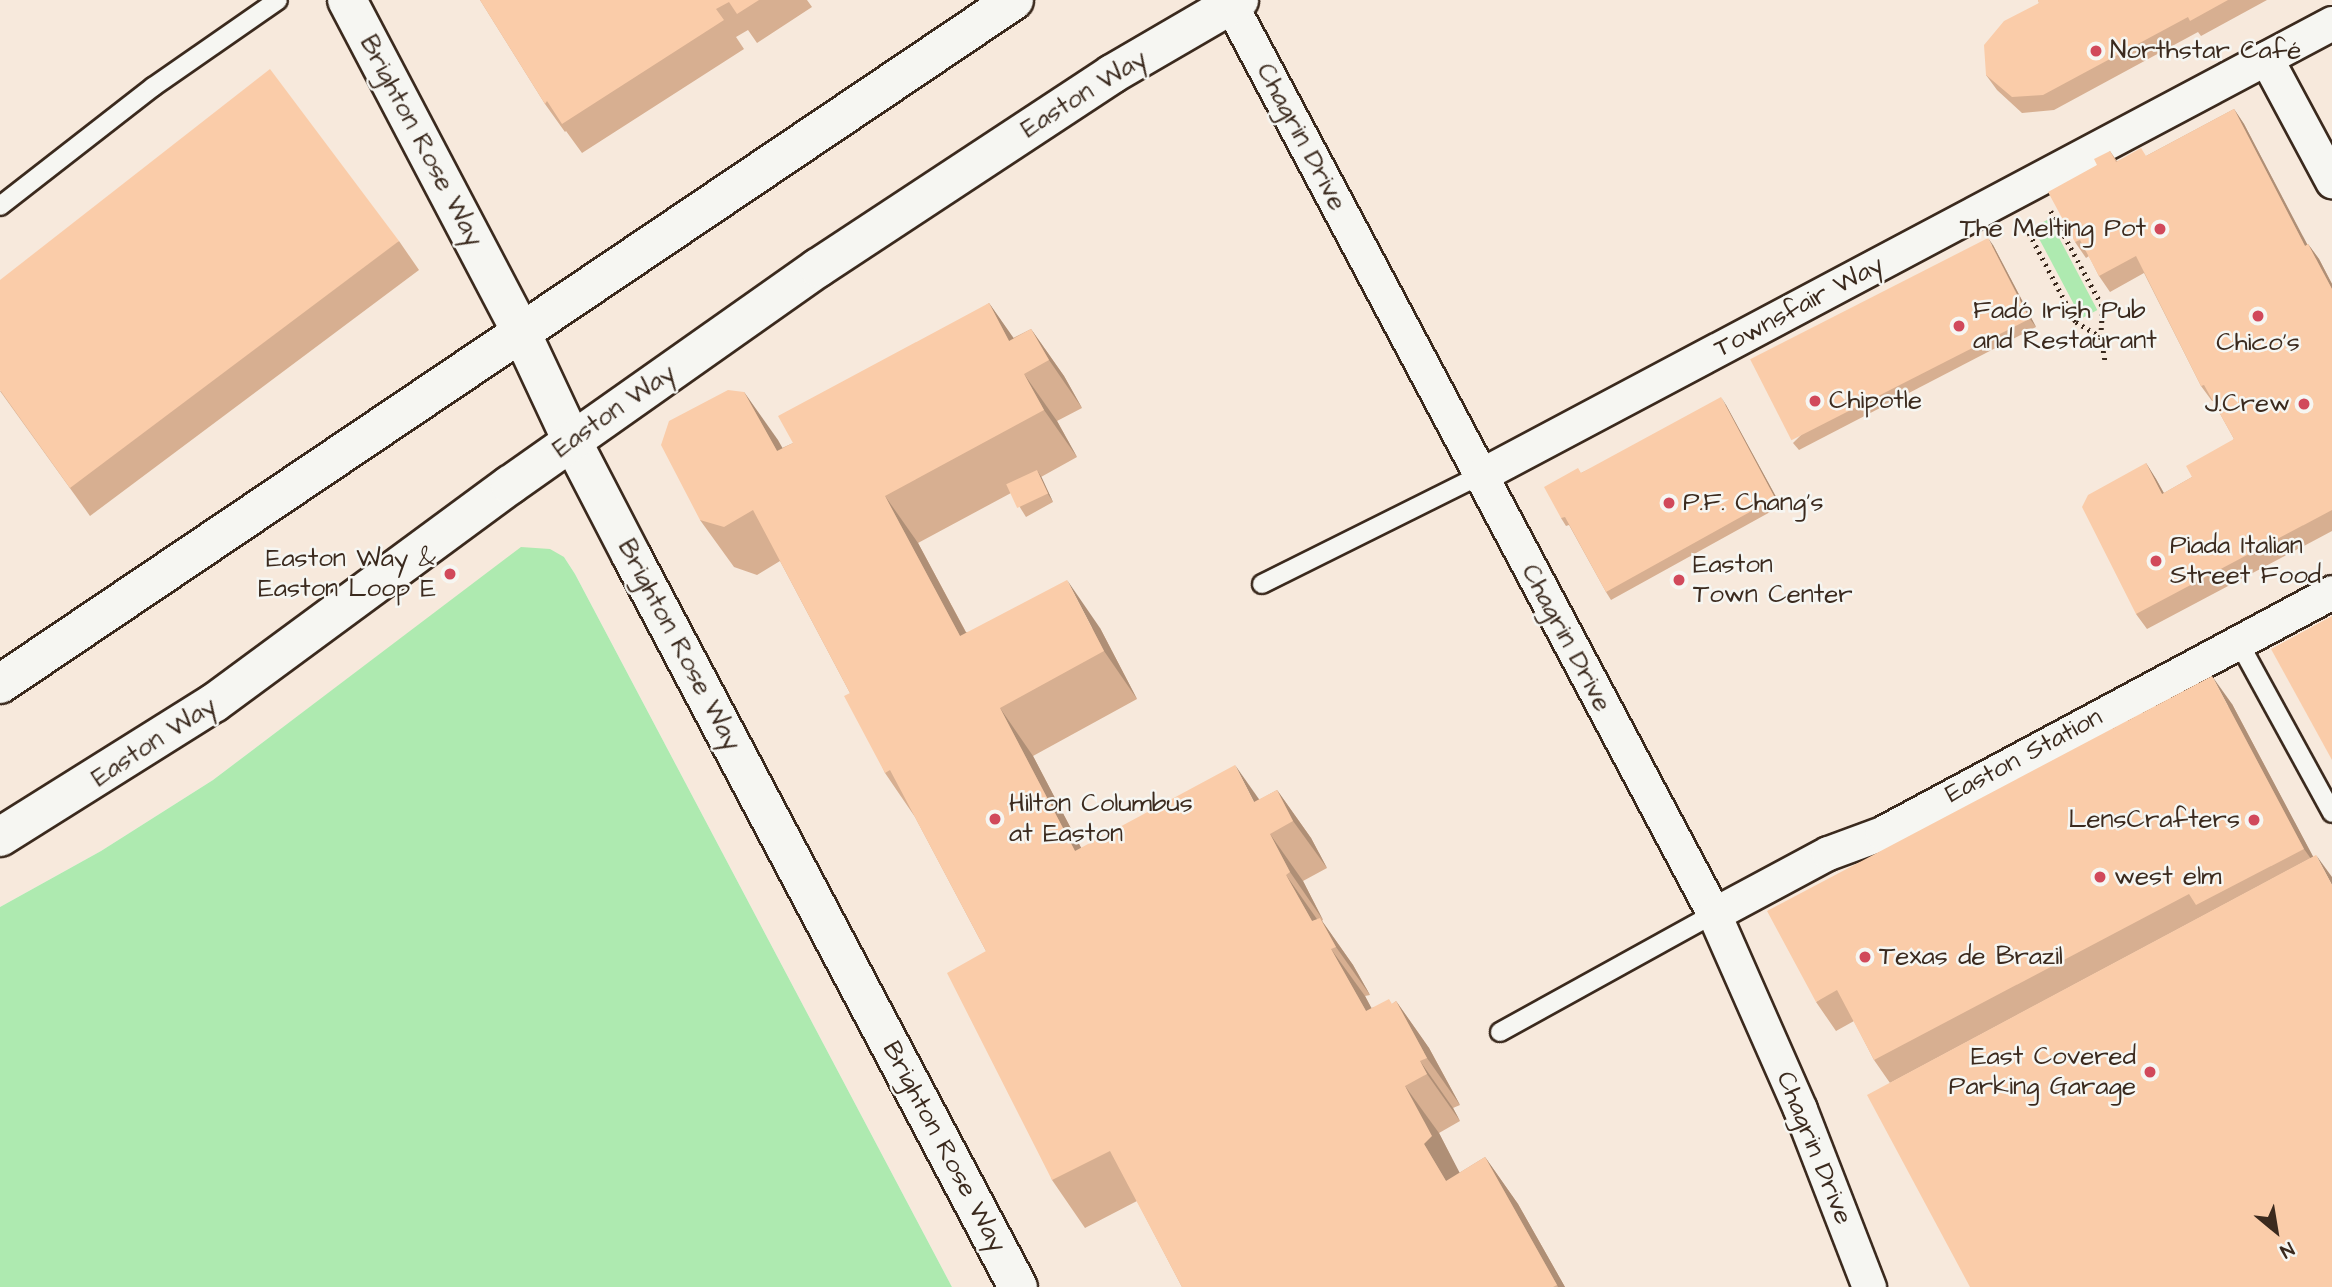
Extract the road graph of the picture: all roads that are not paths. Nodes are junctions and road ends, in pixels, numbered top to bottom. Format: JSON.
{"nodes":[{"id":1,"x":278,"y":0,"type":"edge"},
{"id":2,"x":347,"y":0,"type":"edge"},
{"id":3,"x":1014,"y":0,"type":"edge"},
{"id":4,"x":1235,"y":2,"type":"edge"},
{"id":5,"x":2332,"y":23,"type":"edge"},
{"id":6,"x":2266,"y":58,"type":"junction"},
{"id":7,"x":2332,"y":181,"type":"edge"},
{"id":8,"x":0,"y":206,"type":"edge"},
{"id":9,"x":521,"y":332,"type":"junction"},
{"id":10,"x":572,"y":441,"type":"junction"},
{"id":11,"x":1479,"y":476,"type":"junction"},
{"id":12,"x":1262,"y":584,"type":"dead end"},
{"id":13,"x":2332,"y":592,"type":"edge"},
{"id":14,"x":2238,"y":641,"type":"junction"},
{"id":15,"x":0,"y":684,"type":"edge"},
{"id":16,"x":2332,"y":813,"type":"edge"},
{"id":17,"x":0,"y":837,"type":"edge"},
{"id":18,"x":1714,"y":914,"type":"junction"},
{"id":19,"x":1500,"y":1032,"type":"dead end"},
{"id":20,"x":1018,"y":1287,"type":"edge"},
{"id":21,"x":1869,"y":1287,"type":"edge"}],
"edges":[{"from":1,"to":8,"type":"lane"},
{"from":2,"to":9,"type":"main road","name":"Brighton Rose Way"},
{"from":3,"to":9,"type":"main road"},
{"from":4,"to":10,"type":"main road","name":"Easton Way"},
{"from":4,"to":11,"type":"street","name":"Chagrin Drive"},
{"from":5,"to":6,"type":"street","name":"Townsfair Way"},
{"from":6,"to":7,"type":"street"},
{"from":6,"to":11,"type":"street","name":"Townsfair Way"},
{"from":9,"to":10,"type":"main road","name":"Brighton Rose Way"},
{"from":9,"to":15,"type":"main road"},
{"from":10,"to":17,"type":"main road","name":"Easton Way"},
{"from":10,"to":20,"type":"main road","name":"Brighton Rose Way"},
{"from":11,"to":12,"type":"lane","name":"Townsfair Way"},
{"from":11,"to":18,"type":"street","name":"Chagrin Drive"},
{"from":13,"to":14,"type":"street","name":"Easton Station"},
{"from":14,"to":16,"type":"lane"},
{"from":14,"to":18,"type":"street","name":"Easton Station"},
{"from":18,"to":19,"type":"lane"},
{"from":18,"to":21,"type":"street","name":"Chagrin Drive"}]}
